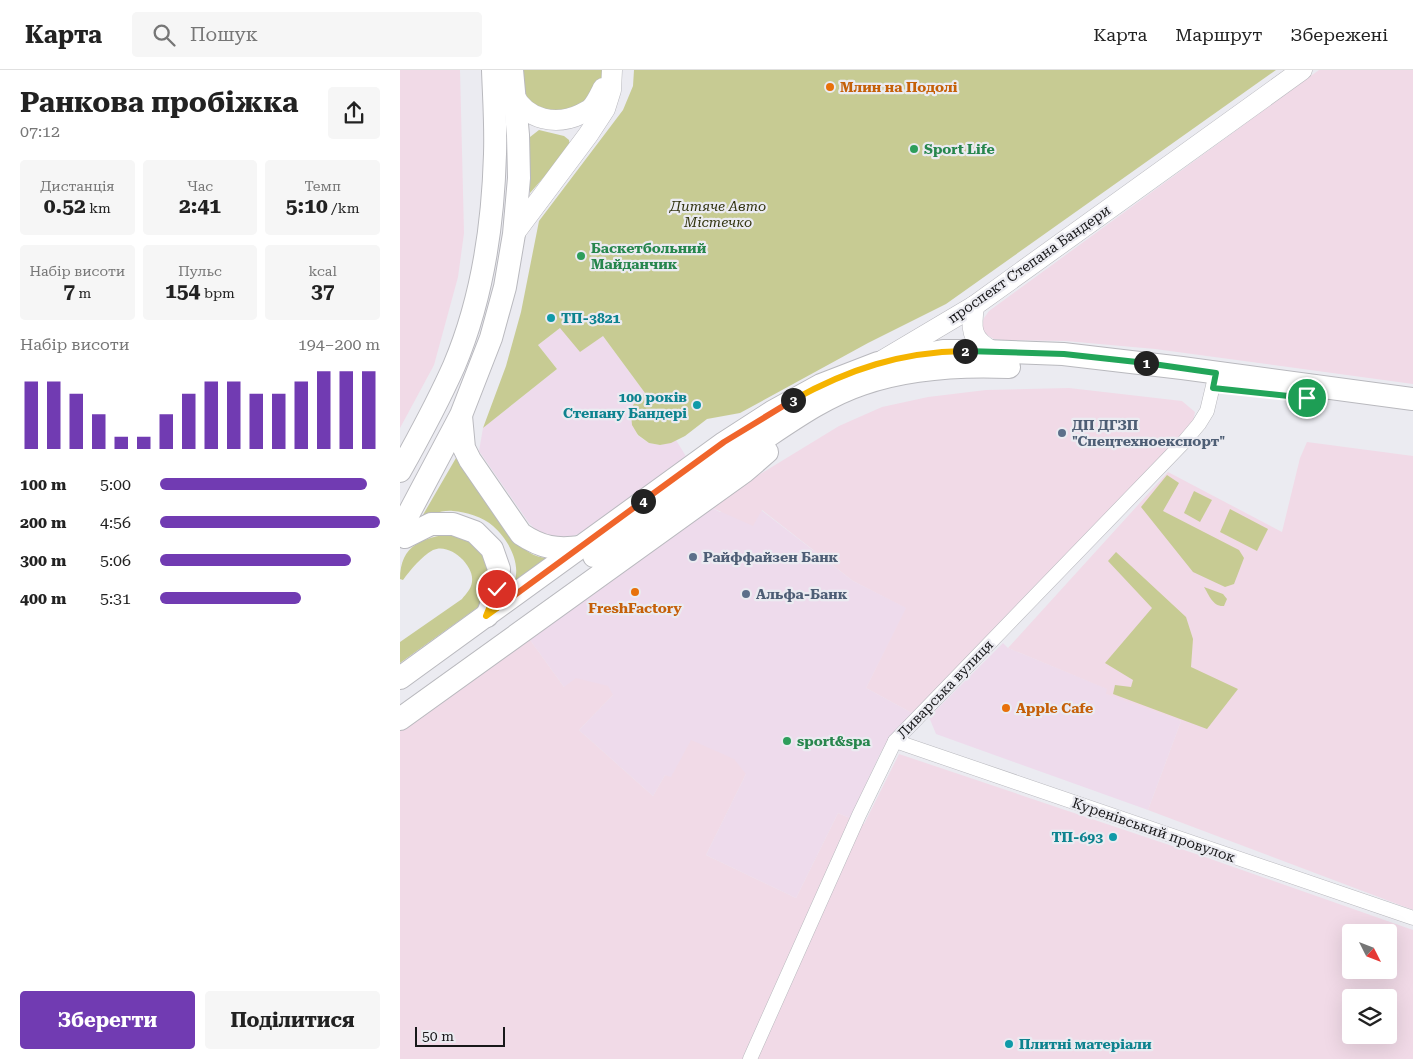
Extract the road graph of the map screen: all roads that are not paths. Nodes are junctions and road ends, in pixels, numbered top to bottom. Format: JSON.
{"nodes":[{"id":1,"x":494,"y":70,"type":"edge"},
{"id":2,"x":512,"y":70,"type":"edge"},
{"id":3,"x":611,"y":70,"type":"edge"},
{"id":4,"x":1302,"y":70,"type":"edge"},
{"id":5,"x":514,"y":95,"type":"junction"},
{"id":6,"x":514,"y":234,"type":"junction"},
{"id":7,"x":974,"y":306,"type":"junction"},
{"id":8,"x":992,"y":351,"type":"junction"},
{"id":9,"x":878,"y":363,"type":"junction"},
{"id":10,"x":1214,"y":380,"type":"junction"},
{"id":11,"x":833,"y":397,"type":"junction"},
{"id":12,"x":1413,"y":399,"type":"edge"},
{"id":13,"x":1413,"y":414,"type":"edge"},
{"id":14,"x":461,"y":415,"type":"junction"},
{"id":15,"x":400,"y":471,"type":"edge"},
{"id":16,"x":402,"y":539,"type":"edge"},
{"id":17,"x":581,"y":547,"type":"junction"},
{"id":18,"x":486,"y":616,"type":"junction"},
{"id":19,"x":400,"y":678,"type":"edge"},
{"id":20,"x":400,"y":695,"type":"edge"},
{"id":21,"x":400,"y":719,"type":"edge"},
{"id":22,"x":895,"y":741,"type":"junction"},
{"id":23,"x":1413,"y":918,"type":"edge"},
{"id":24,"x":750,"y":1059,"type":"edge"}],
"edges":[{"from":1,"to":15,"type":"main road"},
{"from":2,"to":5,"type":"main road"},
{"from":3,"to":5,"type":"main road"},
{"from":3,"to":6,"type":"main road"},
{"from":4,"to":7,"type":"main road","name":"проспект Степана Бандери"},
{"from":5,"to":6,"type":"main road"},
{"from":6,"to":14,"type":"main road"},
{"from":7,"to":8,"type":"main road"},
{"from":7,"to":9,"type":"main road","name":"проспект Степана Бандери"},
{"from":8,"to":9,"type":"main road"},
{"from":8,"to":10,"type":"main road"},
{"from":9,"to":17,"type":"main road","name":"проспект Степана Бандери"},
{"from":10,"to":11,"type":"main road"},
{"from":10,"to":12,"type":"main road"},
{"from":10,"to":13,"type":"main road"},
{"from":10,"to":22,"type":"street","name":"Ливарська вулиця"},
{"from":11,"to":20,"type":"main road"},
{"from":11,"to":21,"type":"main road"},
{"from":14,"to":16,"type":"main road"},
{"from":14,"to":17,"type":"main road"},
{"from":16,"to":18,"type":"main road"},
{"from":17,"to":18,"type":"main road","name":"проспект Степана Бандери"},
{"from":18,"to":19,"type":"main road","name":"проспект Степана Бандери"},
{"from":22,"to":23,"type":"street","name":"Куренівський провулок"},
{"from":22,"to":24,"type":"street","name":"Ливарська вулиця"}]}
